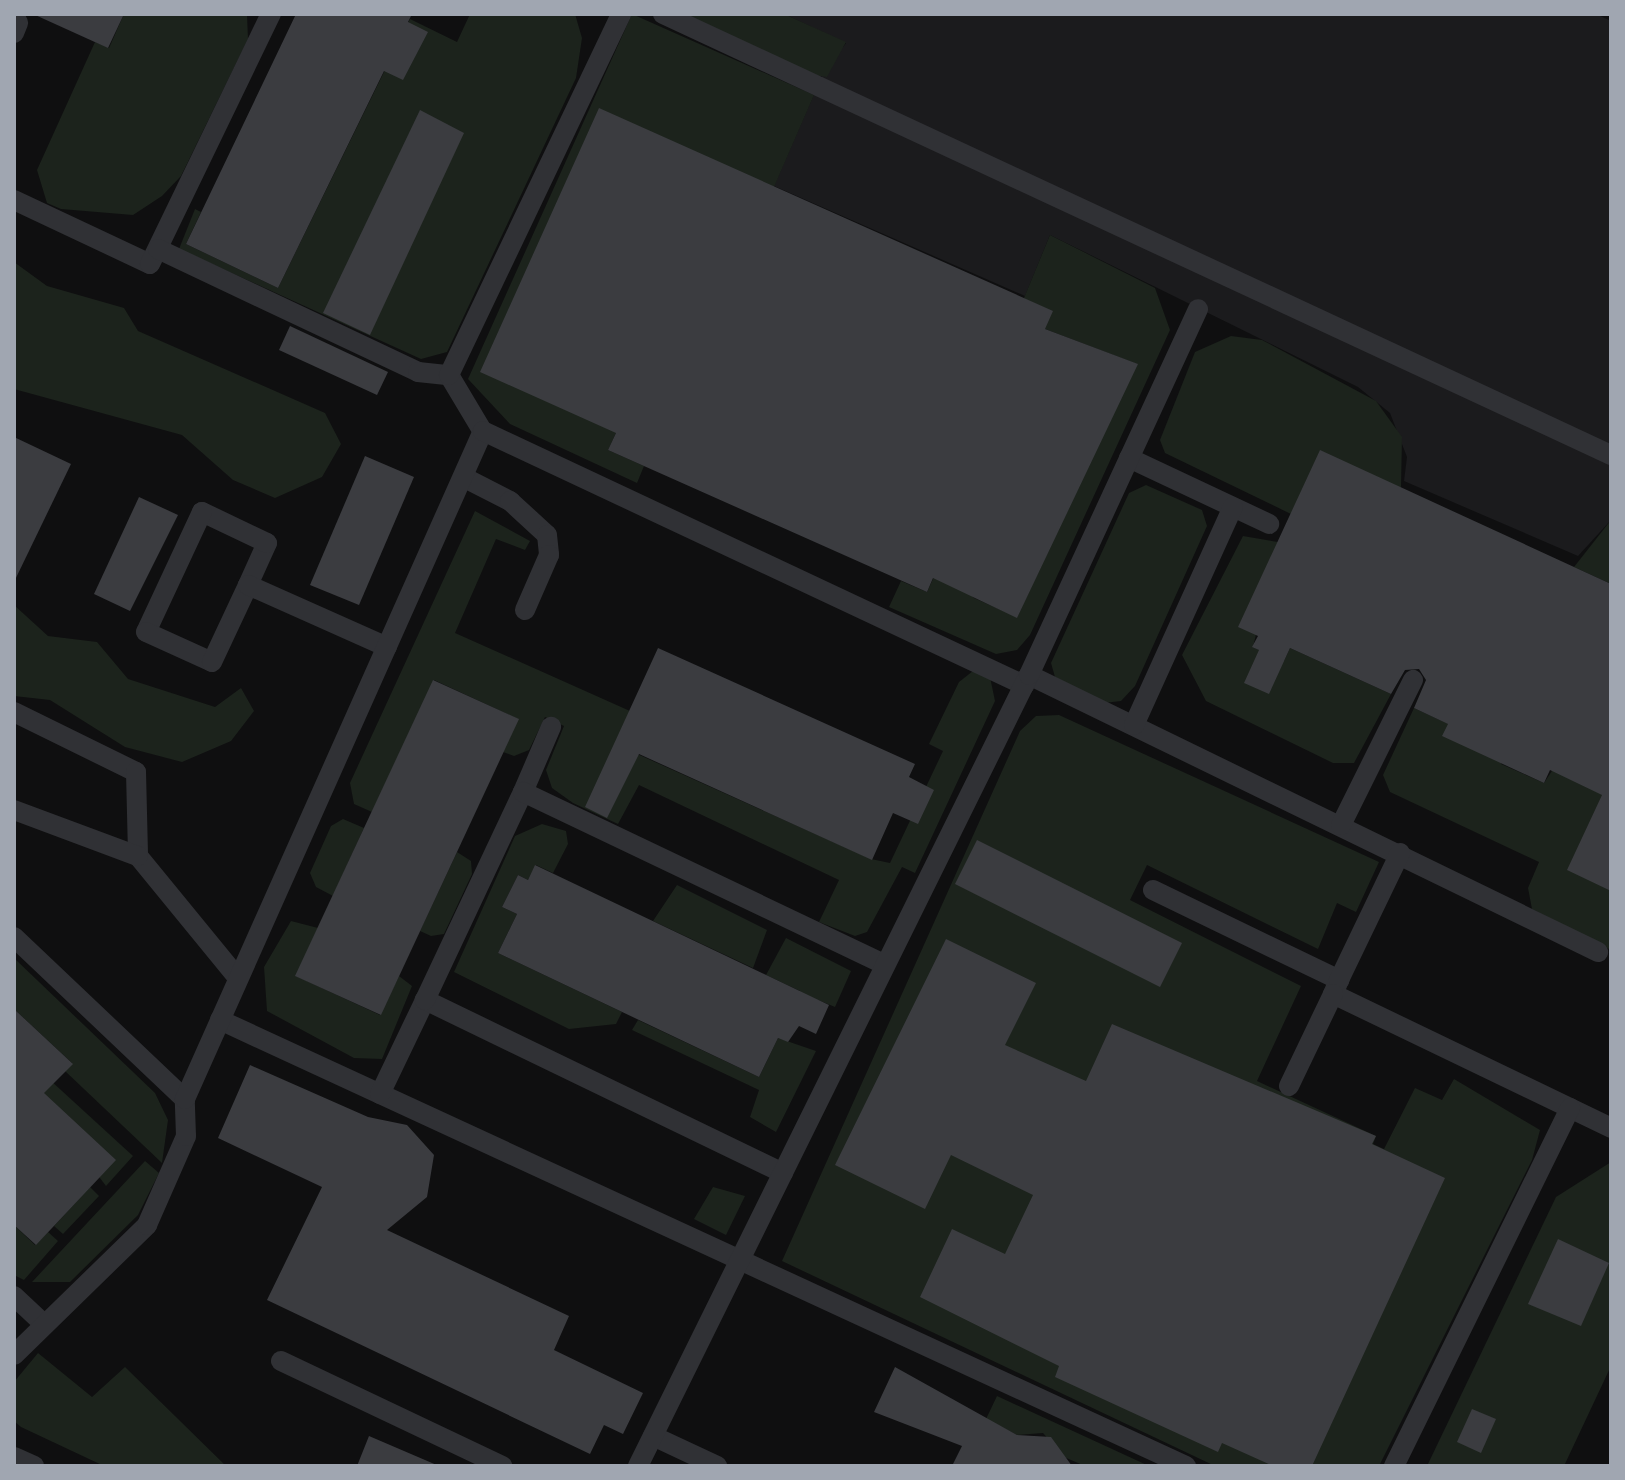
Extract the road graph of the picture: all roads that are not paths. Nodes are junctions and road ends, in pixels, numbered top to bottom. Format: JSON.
{"nodes":[{"id":1,"x":271,"y":14,"type":"edge"},
{"id":2,"x":621,"y":14,"type":"edge"},
{"id":3,"x":663,"y":14,"type":"edge"},
{"id":4,"x":14,"y":200,"type":"edge"},
{"id":5,"x":158,"y":249,"type":"junction"},
{"id":6,"x":1198,"y":309,"type":"dead end"},
{"id":7,"x":449,"y":375,"type":"junction"},
{"id":8,"x":483,"y":432,"type":"junction"},
{"id":9,"x":1611,"y":455,"type":"edge"},
{"id":10,"x":1129,"y":458,"type":"junction"},
{"id":11,"x":463,"y":477,"type":"junction"},
{"id":12,"x":1233,"y":507,"type":"junction"},
{"id":13,"x":1269,"y":524,"type":"dead end"},
{"id":14,"x":248,"y":585,"type":"junction"},
{"id":15,"x":525,"y":610,"type":"dead end"},
{"id":16,"x":387,"y":647,"type":"junction"},
{"id":17,"x":1026,"y":680,"type":"junction"},
{"id":18,"x":1413,"y":680,"type":"dead end"},
{"id":19,"x":14,"y":712,"type":"edge"},
{"id":20,"x":1134,"y":725,"type":"junction"},
{"id":21,"x":551,"y":727,"type":"dead end"},
{"id":22,"x":523,"y":792,"type":"junction"},
{"id":23,"x":14,"y":810,"type":"edge"},
{"id":24,"x":1341,"y":825,"type":"junction"},
{"id":25,"x":1400,"y":853,"type":"junction"},
{"id":26,"x":138,"y":856,"type":"junction"},
{"id":27,"x":1153,"y":890,"type":"dead end"},
{"id":28,"x":14,"y":937,"type":"edge"},
{"id":29,"x":1598,"y":952,"type":"dead end"},
{"id":30,"x":885,"y":965,"type":"junction"},
{"id":31,"x":238,"y":978,"type":"junction"},
{"id":32,"x":1336,"y":987,"type":"junction"},
{"id":33,"x":425,"y":1000,"type":"junction"},
{"id":34,"x":220,"y":1020,"type":"junction"},
{"id":35,"x":1289,"y":1086,"type":"dead end"},
{"id":36,"x":380,"y":1094,"type":"junction"},
{"id":37,"x":185,"y":1099,"type":"junction"},
{"id":38,"x":1570,"y":1108,"type":"junction"},
{"id":39,"x":1611,"y":1127,"type":"edge"},
{"id":40,"x":783,"y":1173,"type":"junction"},
{"id":41,"x":738,"y":1261,"type":"junction"},
{"id":42,"x":14,"y":1296,"type":"edge"},
{"id":43,"x":45,"y":1325,"type":"junction"},
{"id":44,"x":14,"y":1355,"type":"edge"},
{"id":45,"x":281,"y":1361,"type":"dead end"},
{"id":46,"x":653,"y":1436,"type":"junction"},
{"id":47,"x":14,"y":1457,"type":"edge"},
{"id":48,"x":34,"y":1466,"type":"edge"},
{"id":49,"x":502,"y":1466,"type":"edge"},
{"id":50,"x":638,"y":1466,"type":"edge"},
{"id":51,"x":717,"y":1466,"type":"edge"},
{"id":52,"x":1186,"y":1466,"type":"edge"},
{"id":53,"x":1394,"y":1466,"type":"edge"}],
"edges":[{"from":1,"to":5,"type":"lane"},
{"from":2,"to":7,"type":"lane"},
{"from":3,"to":9,"type":"lane"},
{"from":4,"to":5,"type":"lane"},
{"from":5,"to":7,"type":"lane"},
{"from":6,"to":10,"type":"lane"},
{"from":7,"to":8,"type":"lane"},
{"from":8,"to":11,"type":"lane"},
{"from":8,"to":17,"type":"lane"},
{"from":10,"to":12,"type":"lane"},
{"from":10,"to":17,"type":"lane"},
{"from":11,"to":15,"type":"lane"},
{"from":11,"to":16,"type":"lane"},
{"from":12,"to":13,"type":"lane"},
{"from":12,"to":20,"type":"lane"},
{"from":14,"to":14,"type":"lane"},
{"from":14,"to":16,"type":"lane"},
{"from":16,"to":31,"type":"lane"},
{"from":17,"to":20,"type":"lane"},
{"from":17,"to":30,"type":"lane"},
{"from":18,"to":24,"type":"lane"},
{"from":19,"to":26,"type":"lane"},
{"from":20,"to":24,"type":"lane"},
{"from":21,"to":22,"type":"lane"},
{"from":22,"to":30,"type":"lane"},
{"from":22,"to":33,"type":"lane"},
{"from":23,"to":26,"type":"lane"},
{"from":24,"to":25,"type":"lane"},
{"from":25,"to":29,"type":"lane"},
{"from":25,"to":32,"type":"lane"},
{"from":26,"to":31,"type":"lane"},
{"from":27,"to":32,"type":"lane"},
{"from":28,"to":37,"type":"lane"},
{"from":30,"to":40,"type":"lane"},
{"from":31,"to":34,"type":"lane"},
{"from":32,"to":35,"type":"lane"},
{"from":32,"to":38,"type":"lane"},
{"from":33,"to":36,"type":"lane"},
{"from":33,"to":40,"type":"lane"},
{"from":34,"to":36,"type":"lane"},
{"from":34,"to":37,"type":"lane"},
{"from":36,"to":41,"type":"lane"},
{"from":37,"to":43,"type":"lane"},
{"from":38,"to":39,"type":"lane"},
{"from":38,"to":53,"type":"lane"},
{"from":40,"to":41,"type":"lane"},
{"from":41,"to":46,"type":"lane"},
{"from":41,"to":52,"type":"lane"},
{"from":42,"to":43,"type":"lane"},
{"from":43,"to":44,"type":"lane"},
{"from":45,"to":49,"type":"lane"},
{"from":46,"to":50,"type":"lane"},
{"from":46,"to":51,"type":"lane"},
{"from":47,"to":48,"type":"lane"}]}
